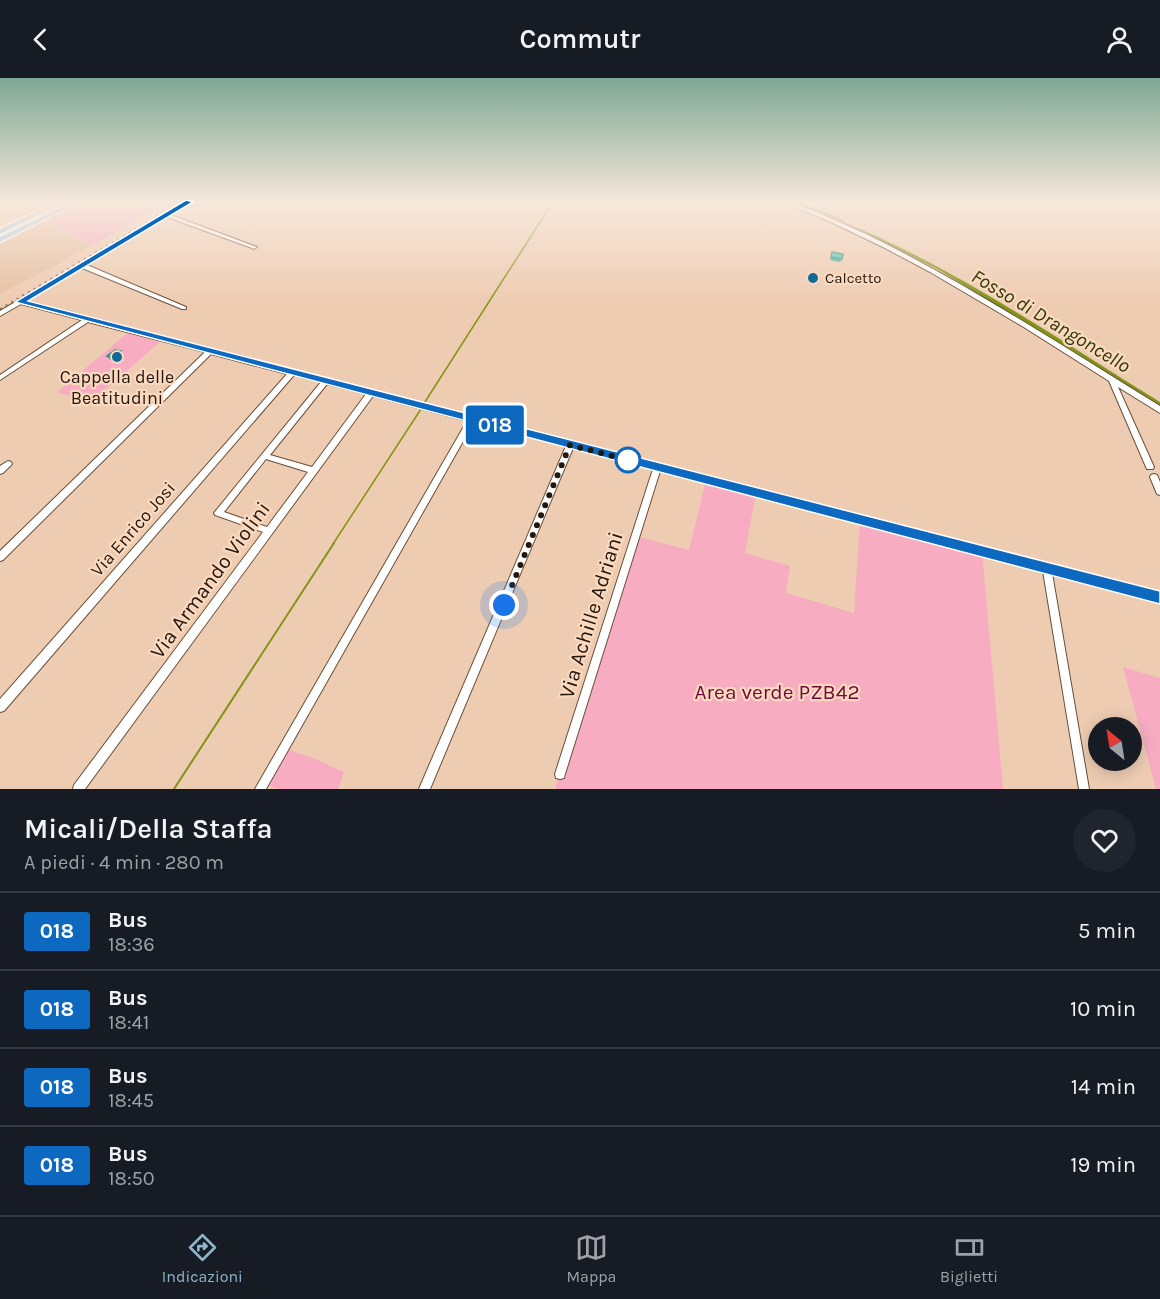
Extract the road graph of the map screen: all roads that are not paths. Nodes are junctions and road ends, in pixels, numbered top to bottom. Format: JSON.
{"nodes":[{"id":1,"x":132,"y":235,"type":"edge"},
{"id":2,"x":221,"y":235,"type":"edge"},
{"id":3,"x":866,"y":235,"type":"edge"},
{"id":4,"x":254,"y":247,"type":"dead end"},
{"id":5,"x":81,"y":266,"type":"junction"},
{"id":6,"x":20,"y":302,"type":"junction"},
{"id":7,"x":184,"y":308,"type":"dead end"},
{"id":8,"x":0,"y":314,"type":"edge"},
{"id":9,"x":86,"y":320,"type":"junction"},
{"id":10,"x":209,"y":352,"type":"junction"},
{"id":11,"x":292,"y":373,"type":"junction"},
{"id":12,"x":0,"y":378,"type":"edge"},
{"id":13,"x":1112,"y":380,"type":"junction"},
{"id":14,"x":325,"y":382,"type":"junction"},
{"id":15,"x":371,"y":393,"type":"junction"},
{"id":16,"x":1160,"y":410,"type":"edge"},
{"id":17,"x":472,"y":419,"type":"junction"},
{"id":18,"x":570,"y":445,"type":"junction"},
{"id":19,"x":265,"y":456,"type":"junction"},
{"id":20,"x":4,"y":464,"type":"edge"},
{"id":21,"x":657,"y":468,"type":"junction"},
{"id":22,"x":1150,"y":468,"type":"dead end"},
{"id":23,"x":0,"y":471,"type":"edge"},
{"id":24,"x":313,"y":471,"type":"junction"},
{"id":25,"x":1154,"y":477,"type":"dead end"},
{"id":26,"x":1160,"y":492,"type":"edge"},
{"id":27,"x":269,"y":531,"type":"junction"},
{"id":28,"x":0,"y":557,"type":"edge"},
{"id":29,"x":1047,"y":568,"type":"junction"},
{"id":30,"x":1160,"y":597,"type":"edge"},
{"id":31,"x":0,"y":707,"type":"edge"},
{"id":32,"x":560,"y":774,"type":"dead end"},
{"id":33,"x":78,"y":789,"type":"edge"},
{"id":34,"x":260,"y":789,"type":"edge"},
{"id":35,"x":424,"y":789,"type":"edge"},
{"id":36,"x":1084,"y":789,"type":"edge"}],
"edges":[{"from":1,"to":5,"type":"street"},
{"from":2,"to":4,"type":"street"},
{"from":3,"to":13,"type":"street"},
{"from":5,"to":6,"type":"street"},
{"from":5,"to":7,"type":"street"},
{"from":6,"to":8,"type":"street"},
{"from":6,"to":9,"type":"street"},
{"from":9,"to":10,"type":"street"},
{"from":9,"to":12,"type":"street"},
{"from":10,"to":11,"type":"street"},
{"from":10,"to":28,"type":"street"},
{"from":11,"to":14,"type":"street"},
{"from":11,"to":31,"type":"street","name":"Via Enrico Josi"},
{"from":13,"to":16,"type":"street"},
{"from":13,"to":22,"type":"street"},
{"from":14,"to":15,"type":"street"},
{"from":14,"to":19,"type":"street"},
{"from":15,"to":17,"type":"street"},
{"from":15,"to":24,"type":"street","name":"Via Armando Violini"},
{"from":17,"to":18,"type":"street"},
{"from":17,"to":34,"type":"street"},
{"from":18,"to":21,"type":"street"},
{"from":18,"to":35,"type":"street"},
{"from":19,"to":24,"type":"street"},
{"from":19,"to":27,"type":"street"},
{"from":20,"to":23,"type":"street"},
{"from":21,"to":29,"type":"street"},
{"from":21,"to":32,"type":"street","name":"Via Achille Adriani"},
{"from":24,"to":27,"type":"street","name":"Via Armando Violini"},
{"from":25,"to":26,"type":"street"},
{"from":27,"to":33,"type":"street","name":"Via Armando Violini"},
{"from":29,"to":30,"type":"street"},
{"from":29,"to":36,"type":"street"}]}
